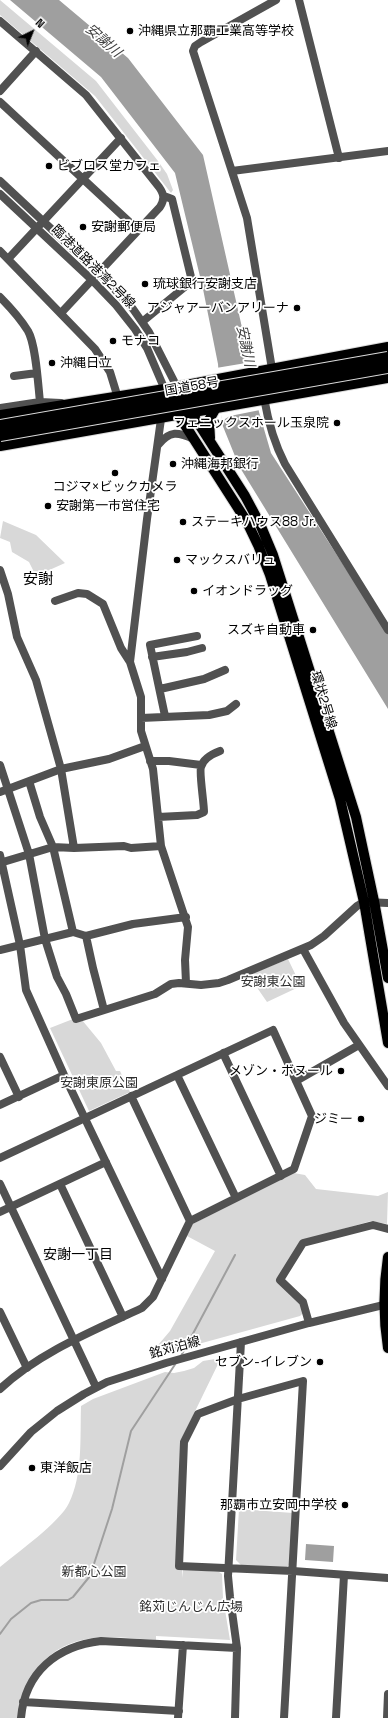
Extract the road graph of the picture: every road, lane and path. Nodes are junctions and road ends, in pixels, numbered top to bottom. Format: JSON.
{"nodes":[{"id":1,"x":276,"y":0,"type":"edge"},
{"id":2,"x":299,"y":0,"type":"edge"},
{"id":3,"x":0,"y":21,"type":"edge"},
{"id":4,"x":36,"y":51,"type":"junction"},
{"id":5,"x":0,"y":91,"type":"edge"},
{"id":6,"x":0,"y":102,"type":"edge"},
{"id":7,"x":121,"y":138,"type":"junction"},
{"id":8,"x":388,"y":151,"type":"edge"},
{"id":9,"x":339,"y":158,"type":"junction"},
{"id":10,"x":232,"y":170,"type":"junction"},
{"id":11,"x":83,"y":179,"type":"junction"},
{"id":12,"x":0,"y":181,"type":"edge"},
{"id":13,"x":0,"y":194,"type":"edge"},
{"id":14,"x":164,"y":196,"type":"junction"},
{"id":15,"x":44,"y":222,"type":"junction"},
{"id":16,"x":37,"y":229,"type":"junction"},
{"id":17,"x":138,"y":230,"type":"junction"},
{"id":18,"x":0,"y":251,"type":"edge"},
{"id":19,"x":8,"y":259,"type":"junction"},
{"id":20,"x":98,"y":273,"type":"junction"},
{"id":21,"x":92,"y":280,"type":"junction"},
{"id":22,"x":0,"y":297,"type":"edge"},
{"id":23,"x":61,"y":313,"type":"junction"},
{"id":24,"x":142,"y":322,"type":"junction"},
{"id":25,"x":388,"y":348,"type":"edge"},
{"id":26,"x":388,"y":358,"type":"edge"},
{"id":27,"x":388,"y":367,"type":"edge"},
{"id":28,"x":272,"y":369,"type":"junction"},
{"id":29,"x":37,"y":373,"type":"junction"},
{"id":30,"x":14,"y":376,"type":"dead end"},
{"id":31,"x":388,"y":376,"type":"edge"},
{"id":32,"x":171,"y":389,"type":"junction"},
{"id":33,"x":118,"y":398,"type":"junction"},
{"id":34,"x":261,"y":398,"type":"junction"},
{"id":35,"x":40,"y":402,"type":"junction"},
{"id":36,"x":73,"y":405,"type":"junction"},
{"id":37,"x":218,"y":406,"type":"junction"},
{"id":38,"x":0,"y":408,"type":"edge"},
{"id":39,"x":191,"y":412,"type":"junction"},
{"id":40,"x":178,"y":415,"type":"junction"},
{"id":41,"x":0,"y":416,"type":"edge"},
{"id":42,"x":162,"y":417,"type":"junction"},
{"id":43,"x":0,"y":426,"type":"edge"},
{"id":44,"x":0,"y":435,"type":"edge"},
{"id":45,"x":194,"y":439,"type":"junction"},
{"id":46,"x":210,"y":440,"type":"junction"},
{"id":47,"x":0,"y":445,"type":"edge"},
{"id":48,"x":158,"y":445,"type":"junction"},
{"id":49,"x":0,"y":570,"type":"edge"},
{"id":50,"x":55,"y":601,"type":"dead end"},
{"id":51,"x":388,"y":630,"type":"edge"},
{"id":52,"x":197,"y":636,"type":"dead end"},
{"id":53,"x":202,"y":648,"type":"dead end"},
{"id":54,"x":152,"y":658,"type":"junction"},
{"id":55,"x":130,"y":662,"type":"junction"},
{"id":56,"x":225,"y":670,"type":"dead end"},
{"id":57,"x":160,"y":689,"type":"junction"},
{"id":58,"x":236,"y":704,"type":"dead end"},
{"id":59,"x":165,"y":716,"type":"junction"},
{"id":60,"x":141,"y":718,"type":"junction"},
{"id":61,"x":145,"y":746,"type":"junction"},
{"id":62,"x":220,"y":751,"type":"dead end"},
{"id":63,"x":150,"y":761,"type":"junction"},
{"id":64,"x":0,"y":765,"type":"edge"},
{"id":65,"x":201,"y":765,"type":"junction"},
{"id":66,"x":61,"y":770,"type":"junction"},
{"id":67,"x":29,"y":781,"type":"junction"},
{"id":68,"x":4,"y":791,"type":"edge"},
{"id":69,"x":158,"y":817,"type":"junction"},
{"id":70,"x":161,"y":846,"type":"junction"},
{"id":71,"x":53,"y":847,"type":"junction"},
{"id":72,"x":74,"y":848,"type":"junction"},
{"id":73,"x":29,"y":854,"type":"junction"},
{"id":74,"x":1,"y":860,"type":"edge"},
{"id":75,"x":374,"y":901,"type":"junction"},
{"id":76,"x":364,"y":902,"type":"junction"},
{"id":77,"x":388,"y":903,"type":"edge"},
{"id":78,"x":186,"y":918,"type":"junction"},
{"id":79,"x":73,"y":932,"type":"junction"},
{"id":80,"x":86,"y":936,"type":"junction"},
{"id":81,"x":45,"y":939,"type":"junction"},
{"id":82,"x":20,"y":946,"type":"junction"},
{"id":83,"x":302,"y":949,"type":"junction"},
{"id":84,"x":0,"y":950,"type":"edge"},
{"id":85,"x":388,"y":977,"type":"edge"},
{"id":86,"x":377,"y":978,"type":"junction"},
{"id":87,"x":186,"y":983,"type":"junction"},
{"id":88,"x":104,"y":1010,"type":"junction"},
{"id":89,"x":388,"y":1043,"type":"edge"},
{"id":90,"x":359,"y":1046,"type":"junction"},
{"id":91,"x":224,"y":1053,"type":"junction"},
{"id":92,"x":0,"y":1058,"type":"edge"},
{"id":93,"x":64,"y":1075,"type":"junction"},
{"id":94,"x":177,"y":1075,"type":"junction"},
{"id":95,"x":296,"y":1081,"type":"junction"},
{"id":96,"x":388,"y":1086,"type":"edge"},
{"id":97,"x":131,"y":1096,"type":"junction"},
{"id":98,"x":19,"y":1097,"type":"junction"},
{"id":99,"x":0,"y":1105,"type":"edge"},
{"id":100,"x":85,"y":1118,"type":"junction"},
{"id":101,"x":0,"y":1158,"type":"edge"},
{"id":102,"x":106,"y":1162,"type":"junction"},
{"id":103,"x":281,"y":1176,"type":"junction"},
{"id":104,"x":0,"y":1184,"type":"edge"},
{"id":105,"x":60,"y":1184,"type":"junction"},
{"id":106,"x":236,"y":1198,"type":"junction"},
{"id":107,"x":11,"y":1207,"type":"junction"},
{"id":108,"x":0,"y":1212,"type":"edge"},
{"id":109,"x":190,"y":1221,"type":"junction"},
{"id":110,"x":388,"y":1229,"type":"edge"},
{"id":111,"x":388,"y":1257,"type":"edge"},
{"id":112,"x":162,"y":1279,"type":"junction"},
{"id":113,"x":385,"y":1304,"type":"edge"},
{"id":114,"x":0,"y":1312,"type":"edge"},
{"id":115,"x":123,"y":1317,"type":"junction"},
{"id":116,"x":309,"y":1323,"type":"junction"},
{"id":117,"x":74,"y":1340,"type":"junction"},
{"id":118,"x":242,"y":1342,"type":"junction"},
{"id":119,"x":388,"y":1348,"type":"edge"},
{"id":120,"x":27,"y":1368,"type":"junction"},
{"id":121,"x":96,"y":1387,"type":"junction"},
{"id":122,"x":0,"y":1389,"type":"edge"},
{"id":123,"x":238,"y":1399,"type":"junction"},
{"id":124,"x":0,"y":1466,"type":"edge"},
{"id":125,"x":229,"y":1569,"type":"junction"},
{"id":126,"x":293,"y":1571,"type":"junction"},
{"id":127,"x":344,"y":1575,"type":"junction"},
{"id":128,"x":388,"y":1578,"type":"edge"},
{"id":129,"x":182,"y":1645,"type":"junction"},
{"id":130,"x":237,"y":1648,"type":"junction"},
{"id":131,"x":388,"y":1694,"type":"edge"},
{"id":132,"x":23,"y":1702,"type":"junction"},
{"id":133,"x":178,"y":1715,"type":"edge"},
{"id":134,"x":21,"y":1718,"type":"edge"},
{"id":135,"x":235,"y":1718,"type":"edge"},
{"id":136,"x":284,"y":1718,"type":"edge"},
{"id":137,"x":336,"y":1718,"type":"edge"},
{"id":138,"x":387,"y":1718,"type":"edge"}],
"edges":[{"from":1,"to":10,"type":"street"},
{"from":2,"to":9,"type":"street"},
{"from":3,"to":4,"type":"street"},
{"from":4,"to":5,"type":"street"},
{"from":4,"to":7,"type":"street"},
{"from":6,"to":11,"type":"street"},
{"from":7,"to":11,"type":"street"},
{"from":7,"to":14,"type":"street"},
{"from":8,"to":9,"type":"street"},
{"from":9,"to":10,"type":"street"},
{"from":10,"to":28,"type":"street"},
{"from":11,"to":15,"type":"street"},
{"from":11,"to":17,"type":"street"},
{"from":12,"to":15,"type":"street","name":"臨港道路港湾2号線"},
{"from":13,"to":16,"type":"street","name":"臨港道路港湾2号線"},
{"from":14,"to":17,"type":"street"},
{"from":14,"to":24,"type":"street"},
{"from":15,"to":16,"type":"street"},
{"from":15,"to":20,"type":"street","name":"臨港道路港湾2号線"},
{"from":16,"to":19,"type":"street"},
{"from":16,"to":21,"type":"street","name":"臨港道路港湾2号線"},
{"from":17,"to":20,"type":"street"},
{"from":18,"to":19,"type":"street"},
{"from":19,"to":23,"type":"street"},
{"from":20,"to":21,"type":"street"},
{"from":20,"to":24,"type":"street","name":"臨港道路港湾2号線"},
{"from":21,"to":23,"type":"street"},
{"from":21,"to":32,"type":"street","name":"臨港道路港湾2号線"},
{"from":22,"to":29,"type":"street"},
{"from":23,"to":33,"type":"street"},
{"from":24,"to":32,"type":"street","name":"臨港道路港湾2号線"},
{"from":25,"to":28,"type":"highway"},
{"from":26,"to":43,"type":"highway","name":"国道58号","bridge":true},
{"from":27,"to":44,"type":"highway","name":"国道58号","bridge":true},
{"from":28,"to":32,"type":"highway"},
{"from":29,"to":30,"type":"street"},
{"from":29,"to":35,"type":"street"},
{"from":31,"to":34,"type":"highway"},
{"from":32,"to":33,"type":"highway"},
{"from":32,"to":39,"type":"main road","name":"環状2号線"},
{"from":32,"to":40,"type":"main road","name":"環状2号線"},
{"from":32,"to":42,"type":"street"},
{"from":33,"to":36,"type":"highway"},
{"from":34,"to":37,"type":"highway"},
{"from":34,"to":51,"type":"street"},
{"from":35,"to":36,"type":"street"},
{"from":35,"to":38,"type":"street"},
{"from":36,"to":41,"type":"highway"},
{"from":37,"to":39,"type":"highway"},
{"from":37,"to":46,"type":"main road"},
{"from":39,"to":40,"type":"highway"},
{"from":39,"to":46,"type":"main road","name":"環状2号線"},
{"from":40,"to":42,"type":"highway"},
{"from":40,"to":45,"type":"main road","name":"環状2号線"},
{"from":42,"to":47,"type":"highway"},
{"from":42,"to":48,"type":"street"},
{"from":45,"to":48,"type":"street"},
{"from":45,"to":76,"type":"main road","name":"環状2号線"},
{"from":46,"to":75,"type":"main road","name":"環状2号線"},
{"from":48,"to":55,"type":"street"},
{"from":49,"to":66,"type":"street"},
{"from":50,"to":55,"type":"street"},
{"from":52,"to":54,"type":"street"},
{"from":53,"to":54,"type":"street"},
{"from":54,"to":57,"type":"street"},
{"from":55,"to":60,"type":"street"},
{"from":56,"to":57,"type":"street"},
{"from":57,"to":59,"type":"street"},
{"from":58,"to":59,"type":"street"},
{"from":59,"to":60,"type":"street"},
{"from":60,"to":61,"type":"street"},
{"from":61,"to":63,"type":"street"},
{"from":61,"to":66,"type":"street"},
{"from":62,"to":65,"type":"street"},
{"from":63,"to":65,"type":"street"},
{"from":63,"to":69,"type":"street"},
{"from":64,"to":68,"type":"street"},
{"from":65,"to":69,"type":"street"},
{"from":66,"to":67,"type":"street"},
{"from":66,"to":72,"type":"street"},
{"from":67,"to":68,"type":"street"},
{"from":67,"to":71,"type":"street"},
{"from":68,"to":73,"type":"street"},
{"from":69,"to":70,"type":"street"},
{"from":70,"to":72,"type":"street"},
{"from":70,"to":78,"type":"street"},
{"from":71,"to":72,"type":"street"},
{"from":71,"to":73,"type":"street"},
{"from":71,"to":79,"type":"street"},
{"from":73,"to":74,"type":"street"},
{"from":73,"to":81,"type":"street"},
{"from":74,"to":82,"type":"street"},
{"from":75,"to":76,"type":"street"},
{"from":75,"to":77,"type":"street"},
{"from":75,"to":85,"type":"main road","name":"環状2号線"},
{"from":76,"to":83,"type":"street"},
{"from":76,"to":86,"type":"main road","name":"環状2号線"},
{"from":78,"to":80,"type":"street"},
{"from":78,"to":87,"type":"street"},
{"from":79,"to":80,"type":"street"},
{"from":79,"to":81,"type":"street"},
{"from":80,"to":88,"type":"street"},
{"from":81,"to":82,"type":"street"},
{"from":81,"to":88,"type":"street"},
{"from":82,"to":84,"type":"street"},
{"from":82,"to":93,"type":"street"},
{"from":83,"to":87,"type":"street"},
{"from":83,"to":90,"type":"street"},
{"from":85,"to":86,"type":"street"},
{"from":86,"to":89,"type":"main road","name":"環状2号線"},
{"from":87,"to":88,"type":"street"},
{"from":90,"to":95,"type":"street"},
{"from":90,"to":96,"type":"street"},
{"from":91,"to":94,"type":"street"},
{"from":91,"to":95,"type":"street"},
{"from":91,"to":103,"type":"street"},
{"from":92,"to":98,"type":"street"},
{"from":93,"to":98,"type":"street"},
{"from":93,"to":100,"type":"street"},
{"from":94,"to":97,"type":"street"},
{"from":94,"to":106,"type":"street"},
{"from":95,"to":103,"type":"street"},
{"from":97,"to":100,"type":"street"},
{"from":97,"to":109,"type":"street"},
{"from":98,"to":99,"type":"street"},
{"from":100,"to":101,"type":"street"},
{"from":100,"to":102,"type":"street"},
{"from":102,"to":105,"type":"street"},
{"from":102,"to":112,"type":"street"},
{"from":103,"to":106,"type":"street"},
{"from":104,"to":107,"type":"street"},
{"from":105,"to":107,"type":"street"},
{"from":105,"to":115,"type":"street"},
{"from":106,"to":109,"type":"street"},
{"from":107,"to":108,"type":"street"},
{"from":107,"to":117,"type":"street"},
{"from":109,"to":112,"type":"street"},
{"from":110,"to":116,"type":"street"},
{"from":111,"to":113,"type":"main road"},
{"from":112,"to":115,"type":"street"},
{"from":113,"to":116,"type":"street","name":"銘苅泊線"},
{"from":113,"to":119,"type":"main road"},
{"from":114,"to":120,"type":"street"},
{"from":115,"to":117,"type":"street"},
{"from":116,"to":118,"type":"street","name":"銘苅泊線"},
{"from":117,"to":120,"type":"street"},
{"from":117,"to":121,"type":"street"},
{"from":118,"to":121,"type":"street","name":"銘苅泊線"},
{"from":118,"to":123,"type":"street"},
{"from":120,"to":122,"type":"street"},
{"from":121,"to":124,"type":"street","name":"銘苅泊線"},
{"from":123,"to":125,"type":"street"},
{"from":123,"to":125,"type":"street"},
{"from":123,"to":126,"type":"street"},
{"from":125,"to":126,"type":"street"},
{"from":125,"to":130,"type":"street"},
{"from":126,"to":127,"type":"street"},
{"from":126,"to":136,"type":"street"},
{"from":127,"to":128,"type":"street"},
{"from":127,"to":137,"type":"street"},
{"from":129,"to":130,"type":"street"},
{"from":129,"to":132,"type":"street"},
{"from":129,"to":133,"type":"street"},
{"from":130,"to":135,"type":"street"},
{"from":131,"to":138,"type":"street"},
{"from":132,"to":133,"type":"street"},
{"from":132,"to":134,"type":"street"}]}
